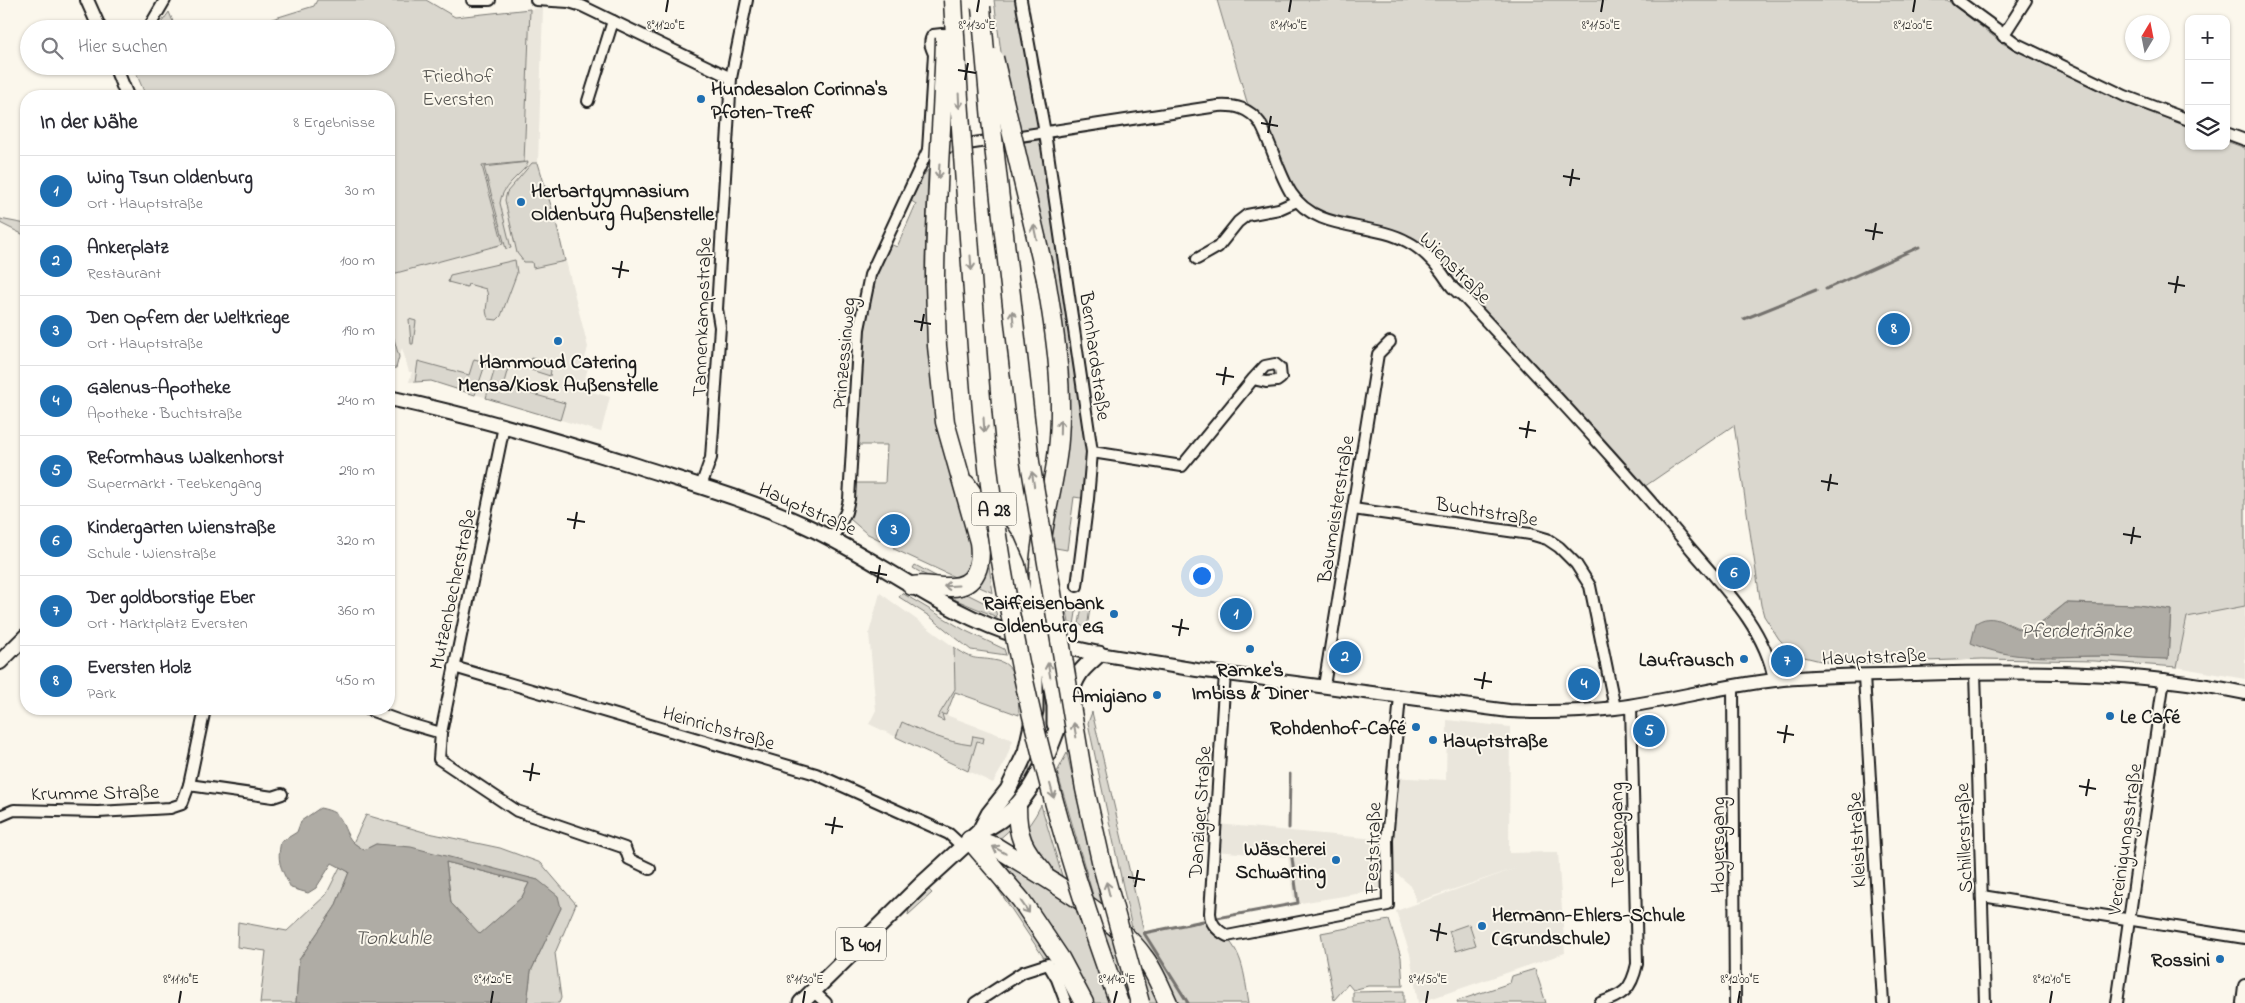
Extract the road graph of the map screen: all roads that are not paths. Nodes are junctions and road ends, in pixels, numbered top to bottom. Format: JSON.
{"nodes":[{"id":1,"x":87,"y":0,"type":"edge"},
{"id":2,"x":165,"y":0,"type":"edge"},
{"id":3,"x":472,"y":0,"type":"edge"},
{"id":4,"x":490,"y":0,"type":"edge"},
{"id":5,"x":536,"y":0,"type":"edge"},
{"id":6,"x":747,"y":0,"type":"edge"},
{"id":7,"x":946,"y":0,"type":"edge"},
{"id":8,"x":953,"y":0,"type":"edge"},
{"id":9,"x":1021,"y":0,"type":"edge"},
{"id":10,"x":1957,"y":0,"type":"edge"},
{"id":11,"x":2026,"y":0,"type":"edge"},
{"id":12,"x":981,"y":4,"type":"edge"},
{"id":13,"x":96,"y":20,"type":"edge"},
{"id":14,"x":153,"y":20,"type":"edge"},
{"id":15,"x":613,"y":21,"type":"junction"},
{"id":16,"x":2003,"y":36,"type":"junction"},
{"id":17,"x":934,"y":54,"type":"dead end"},
{"id":18,"x":119,"y":75,"type":"edge"},
{"id":19,"x":731,"y":78,"type":"junction"},
{"id":20,"x":125,"y":90,"type":"edge"},
{"id":21,"x":588,"y":101,"type":"dead end"},
{"id":22,"x":2185,"y":118,"type":"edge"},
{"id":23,"x":1045,"y":133,"type":"junction"},
{"id":24,"x":2230,"y":134,"type":"edge"},
{"id":25,"x":2245,"y":140,"type":"edge"},
{"id":26,"x":928,"y":150,"type":"junction"},
{"id":27,"x":1298,"y":201,"type":"junction"},
{"id":28,"x":1198,"y":259,"type":"dead end"},
{"id":29,"x":1390,"y":342,"type":"dead end"},
{"id":30,"x":1253,"y":378,"type":"dead end"},
{"id":31,"x":395,"y":399,"type":"edge"},
{"id":32,"x":504,"y":426,"type":"junction"},
{"id":33,"x":1092,"y":452,"type":"junction"},
{"id":34,"x":957,"y":469,"type":"junction"},
{"id":35,"x":701,"y":486,"type":"junction"},
{"id":36,"x":1354,"y":509,"type":"junction"},
{"id":37,"x":833,"y":538,"type":"junction"},
{"id":38,"x":912,"y":586,"type":"junction"},
{"id":39,"x":1077,"y":586,"type":"dead end"},
{"id":40,"x":1038,"y":641,"type":"junction"},
{"id":41,"x":20,"y":642,"type":"edge"},
{"id":42,"x":1099,"y":654,"type":"junction"},
{"id":43,"x":0,"y":662,"type":"edge"},
{"id":44,"x":454,"y":667,"type":"junction"},
{"id":45,"x":1975,"y":672,"type":"junction"},
{"id":46,"x":1225,"y":673,"type":"junction"},
{"id":47,"x":1864,"y":676,"type":"junction"},
{"id":48,"x":2164,"y":679,"type":"junction"},
{"id":49,"x":1774,"y":680,"type":"junction"},
{"id":50,"x":1324,"y":686,"type":"junction"},
{"id":51,"x":1733,"y":686,"type":"junction"},
{"id":52,"x":2245,"y":693,"type":"edge"},
{"id":53,"x":1400,"y":696,"type":"junction"},
{"id":54,"x":1631,"y":705,"type":"junction"},
{"id":55,"x":1615,"y":708,"type":"junction"},
{"id":56,"x":204,"y":715,"type":"edge"},
{"id":57,"x":384,"y":715,"type":"edge"},
{"id":58,"x":441,"y":733,"type":"junction"},
{"id":59,"x":1055,"y":733,"type":"junction"},
{"id":60,"x":189,"y":785,"type":"junction"},
{"id":61,"x":278,"y":795,"type":"dead end"},
{"id":62,"x":1017,"y":807,"type":"junction"},
{"id":63,"x":0,"y":816,"type":"edge"},
{"id":64,"x":971,"y":839,"type":"junction"},
{"id":65,"x":650,"y":868,"type":"dead end"},
{"id":66,"x":1055,"y":885,"type":"junction"},
{"id":67,"x":1982,"y":896,"type":"junction"},
{"id":68,"x":2130,"y":920,"type":"junction"},
{"id":69,"x":1231,"y":936,"type":"joint"},
{"id":70,"x":2245,"y":938,"type":"edge"},
{"id":71,"x":2245,"y":986,"type":"edge"},
{"id":72,"x":813,"y":991,"type":"junction"},
{"id":73,"x":801,"y":1003,"type":"edge"},
{"id":74,"x":826,"y":1003,"type":"edge"},
{"id":75,"x":975,"y":1003,"type":"edge"},
{"id":76,"x":1066,"y":1003,"type":"edge"},
{"id":77,"x":1084,"y":1003,"type":"edge"},
{"id":78,"x":1119,"y":1003,"type":"edge"},
{"id":79,"x":1140,"y":1003,"type":"edge"},
{"id":80,"x":1168,"y":1003,"type":"edge"},
{"id":81,"x":1600,"y":1003,"type":"edge"},
{"id":82,"x":1735,"y":1003,"type":"edge"},
{"id":83,"x":1883,"y":1003,"type":"edge"},
{"id":84,"x":1985,"y":1003,"type":"edge"},
{"id":85,"x":2117,"y":1003,"type":"edge"},
{"id":86,"x":2242,"y":1003,"type":"edge"}],
"edges":[{"from":1,"to":13,"type":"street"},
{"from":2,"to":14,"type":"street"},
{"from":3,"to":4,"type":"street"},
{"from":5,"to":15,"type":"street"},
{"from":6,"to":19,"type":"street","name":"Tannenkampstraße"},
{"from":7,"to":34,"type":"highway","one_way":true,"bridge":true},
{"from":8,"to":78,"type":"highway","number":"A 28","one_way":true,"bridge":true},
{"from":9,"to":23,"type":"street"},
{"from":10,"to":16,"type":"street"},
{"from":11,"to":16,"type":"street"},
{"from":40,"to":12,"type":"highway","one_way":true,"bridge":true},
{"from":79,"to":12,"type":"highway","number":"A 28","one_way":true,"bridge":true},
{"from":15,"to":19,"type":"street"},
{"from":15,"to":21,"type":"street"},
{"from":16,"to":22,"type":"street"},
{"from":17,"to":26,"type":"street","name":"Prinzessinweg"},
{"from":18,"to":20,"type":"street"},
{"from":19,"to":35,"type":"street","name":"Tannenkampstraße"},
{"from":23,"to":26,"type":"street"},
{"from":23,"to":27,"type":"street","name":"Wienstraße"},
{"from":23,"to":33,"type":"street","name":"Bernhardstraße"},
{"from":24,"to":25,"type":"street"},
{"from":26,"to":37,"type":"street","name":"Prinzessinweg"},
{"from":27,"to":28,"type":"street"},
{"from":27,"to":49,"type":"street","name":"Wienstraße"},
{"from":29,"to":36,"type":"street","name":"Baumeisterstraße"},
{"from":30,"to":33,"type":"street"},
{"from":31,"to":32,"type":"main road","name":"Hauptstraße"},
{"from":32,"to":35,"type":"main road","name":"Hauptstraße"},
{"from":32,"to":44,"type":"street","name":"Mutzenbecherstraße"},
{"from":33,"to":39,"type":"street","name":"Bernhardstraße"},
{"from":34,"to":38,"type":"highway","one_way":true},
{"from":34,"to":40,"type":"highway"},
{"from":35,"to":37,"type":"main road","name":"Hauptstraße"},
{"from":36,"to":50,"type":"street","name":"Baumeisterstraße"},
{"from":36,"to":55,"type":"street","name":"Buchtstraße"},
{"from":37,"to":38,"type":"main road","name":"Hauptstraße"},
{"from":38,"to":40,"type":"main road","name":"Hauptstraße"},
{"from":40,"to":42,"type":"main road","name":"Hauptstraße"},
{"from":59,"to":40,"type":"main road","number":"B 401","one_way":true},
{"from":40,"to":64,"type":"main road"},
{"from":41,"to":43,"type":"main road"},
{"from":42,"to":46,"type":"street","name":"Hauptstraße"},
{"from":42,"to":59,"type":"main road"},
{"from":44,"to":58,"type":"street","name":"Mutzenbecherstraße"},
{"from":44,"to":64,"type":"street","name":"Heinrichstraße"},
{"from":45,"to":47,"type":"street","name":"Hauptstraße"},
{"from":45,"to":48,"type":"street","name":"Hauptstraße"},
{"from":45,"to":67,"type":"street","name":"Schillerstraße"},
{"from":46,"to":50,"type":"street","name":"Hauptstraße"},
{"from":46,"to":69,"type":"street","name":"Danziger Straße"},
{"from":47,"to":49,"type":"street","name":"Hauptstraße"},
{"from":47,"to":83,"type":"street","name":"Kleiststraße"},
{"from":48,"to":52,"type":"street","name":"Hauptstraße"},
{"from":48,"to":68,"type":"street","name":"Vereinigungsstraße"},
{"from":49,"to":51,"type":"street","name":"Hauptstraße"},
{"from":50,"to":53,"type":"street","name":"Hauptstraße"},
{"from":51,"to":54,"type":"street","name":"Hauptstraße"},
{"from":51,"to":82,"type":"street","name":"Hoyersgang"},
{"from":53,"to":55,"type":"street","name":"Hauptstraße"},
{"from":53,"to":69,"type":"street","name":"Feststraße"},
{"from":54,"to":55,"type":"street","name":"Hauptstraße"},
{"from":54,"to":81,"type":"street","name":"Teebkengang"},
{"from":56,"to":60,"type":"street","name":"Krumme Straße"},
{"from":57,"to":58,"type":"street"},
{"from":58,"to":65,"type":"street","name":"Mutzenbecherstraße"},
{"from":59,"to":62,"type":"main road","number":"B 401"},
{"from":60,"to":61,"type":"street"},
{"from":60,"to":63,"type":"street","name":"Krumme Straße"},
{"from":62,"to":64,"type":"main road","number":"B 401"},
{"from":62,"to":66,"type":"highway"},
{"from":66,"to":64,"type":"highway","one_way":true},
{"from":64,"to":72,"type":"main road","number":"B 401"},
{"from":64,"to":77,"type":"highway","one_way":true},
{"from":66,"to":80,"type":"highway"},
{"from":67,"to":68,"type":"street"},
{"from":67,"to":84,"type":"street","name":"Schillerstraße"},
{"from":68,"to":70,"type":"street"},
{"from":68,"to":85,"type":"street","name":"Vereinigungsstraße"},
{"from":71,"to":86,"type":"street"},
{"from":72,"to":73,"type":"main road","number":"B 401"},
{"from":72,"to":74,"type":"street"},
{"from":75,"to":76,"type":"street"}]}
